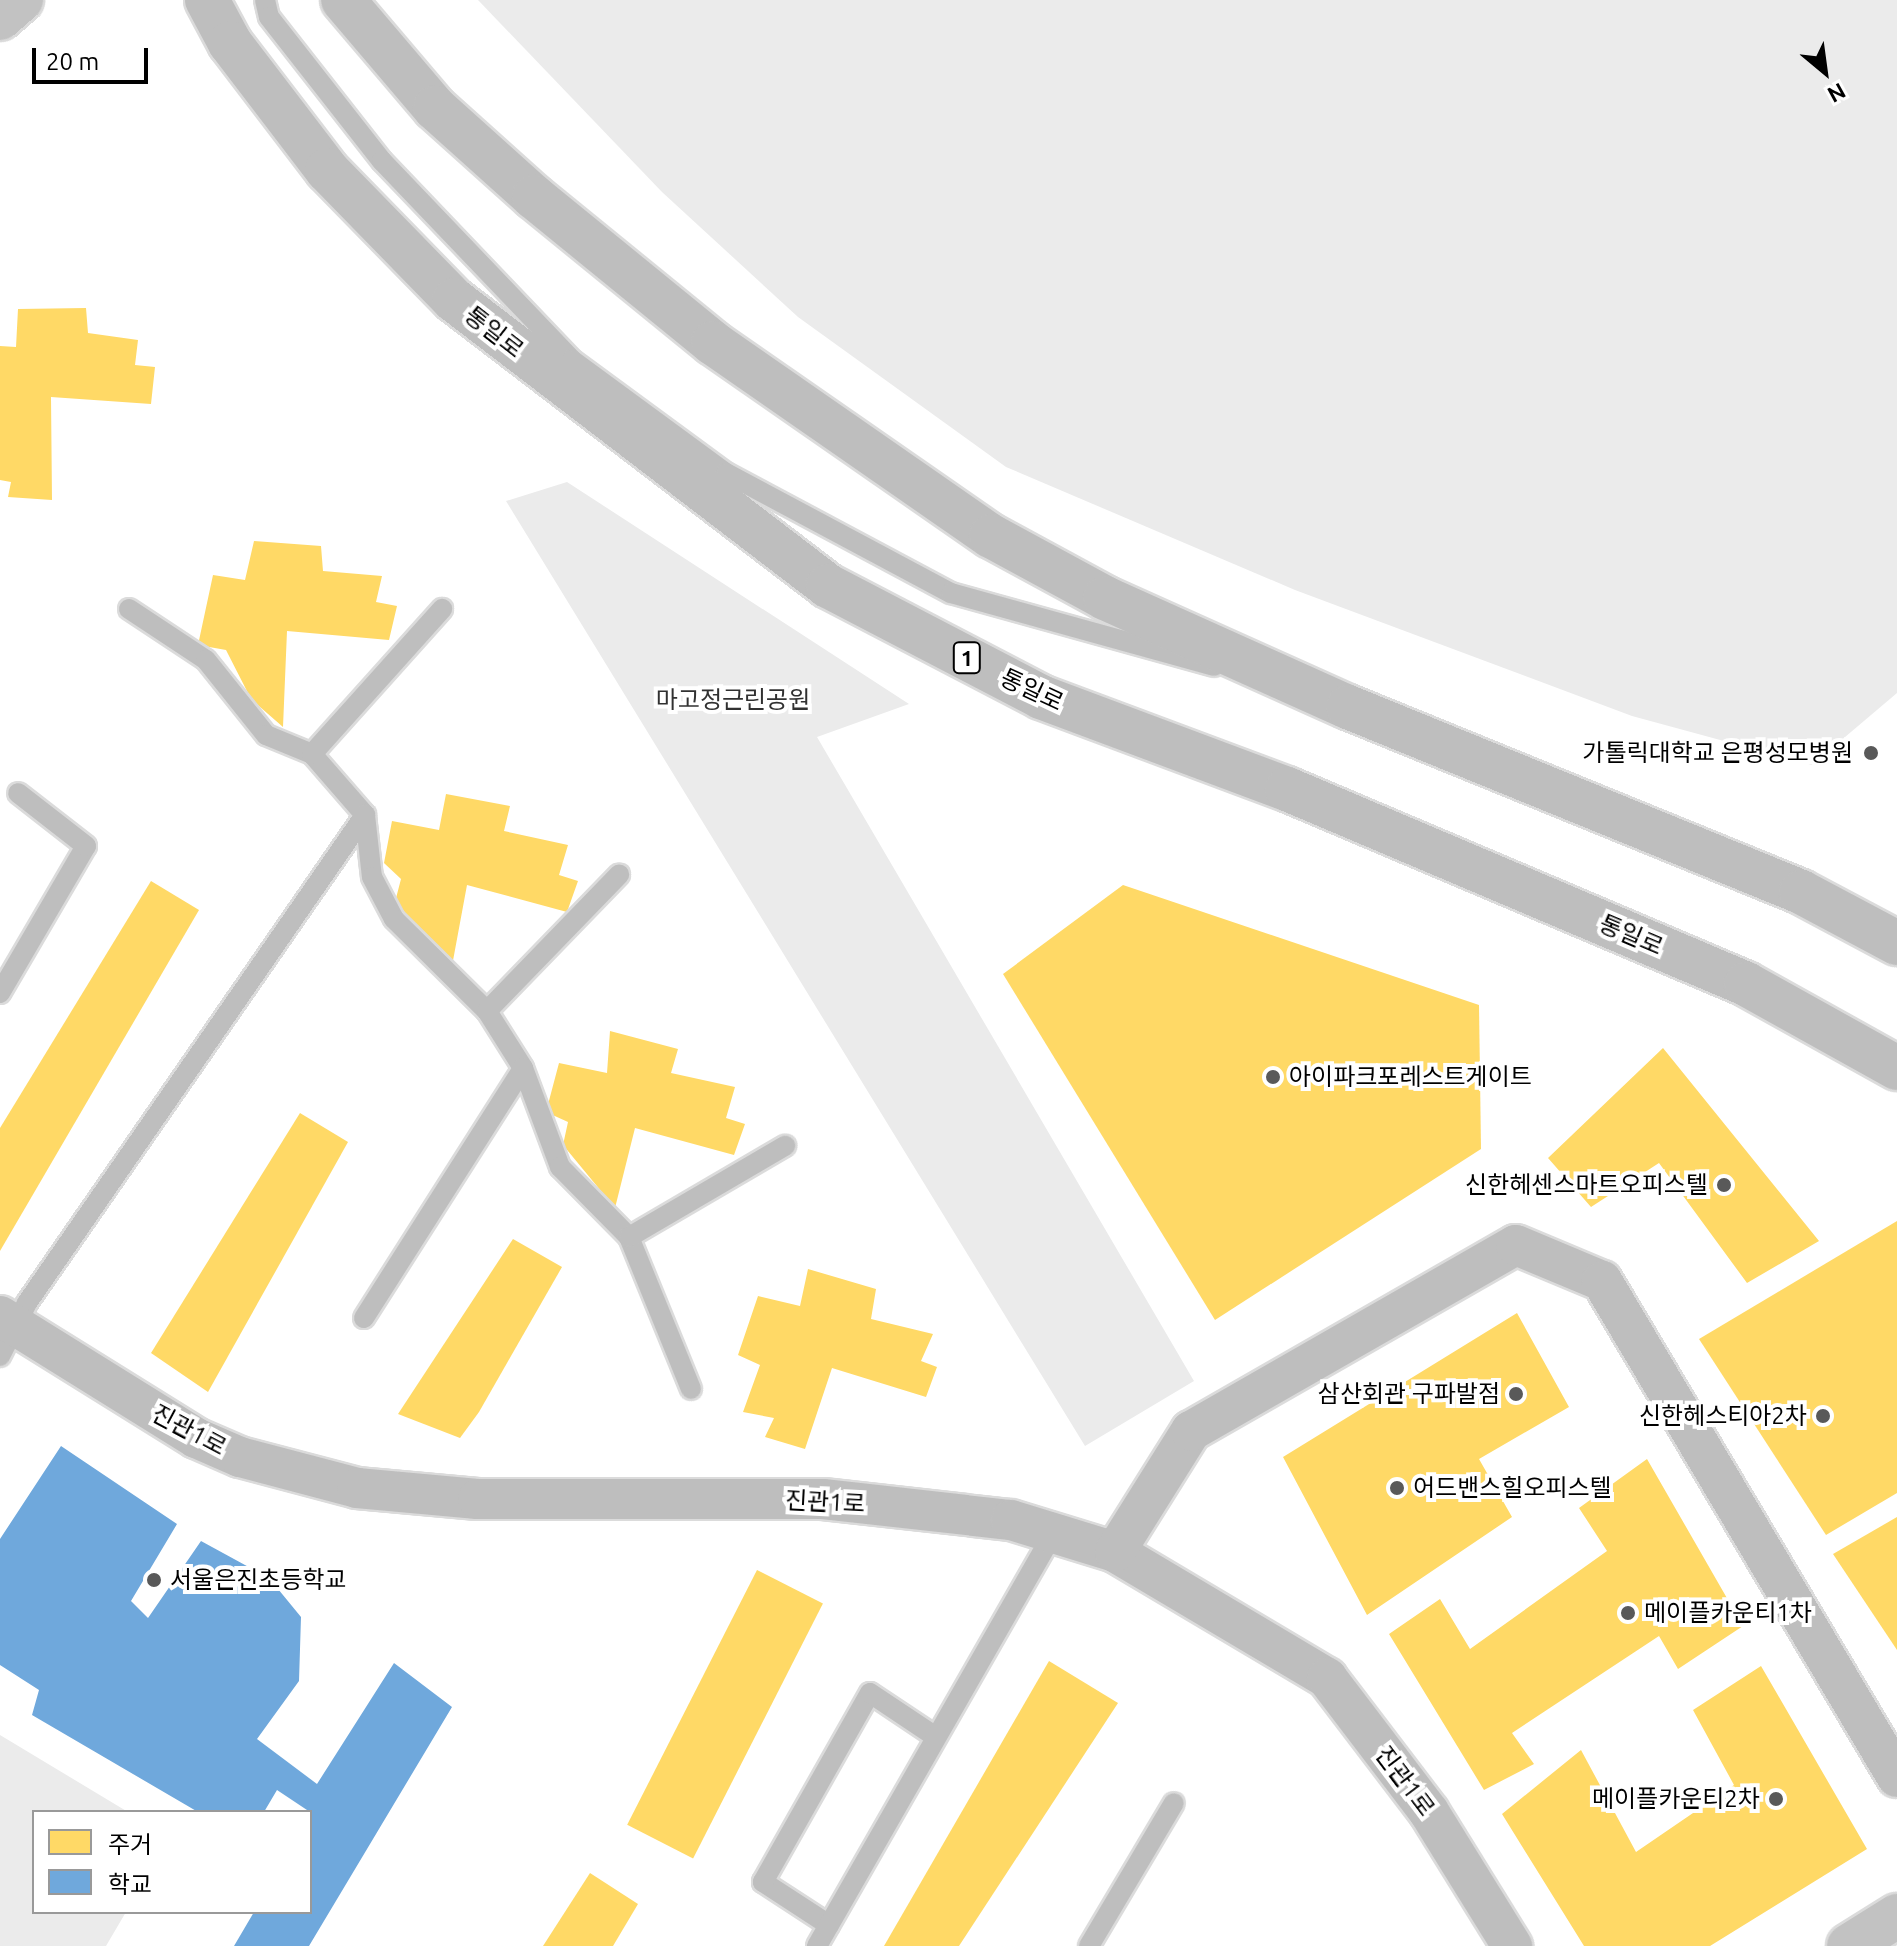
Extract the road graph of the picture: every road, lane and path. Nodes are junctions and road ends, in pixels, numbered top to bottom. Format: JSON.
{"nodes":[{"id":1,"x":21,"y":0,"type":"edge"},
{"id":2,"x":207,"y":0,"type":"edge"},
{"id":3,"x":265,"y":0,"type":"edge"},
{"id":4,"x":343,"y":0,"type":"edge"},
{"id":5,"x":0,"y":18,"type":"edge"},
{"id":6,"x":129,"y":609,"type":"dead end"},
{"id":7,"x":442,"y":609,"type":"dead end"},
{"id":8,"x":1348,"y":707,"type":"junction"},
{"id":9,"x":312,"y":754,"type":"junction"},
{"id":10,"x":18,"y":793,"type":"dead end"},
{"id":11,"x":365,"y":815,"type":"junction"},
{"id":12,"x":619,"y":875,"type":"dead end"},
{"id":13,"x":1897,"y":943,"type":"edge"},
{"id":14,"x":0,"y":993,"type":"edge"},
{"id":15,"x":487,"y":1011,"type":"junction"},
{"id":16,"x":523,"y":1068,"type":"junction"},
{"id":17,"x":1897,"y":1068,"type":"edge"},
{"id":18,"x":785,"y":1146,"type":"dead end"},
{"id":19,"x":629,"y":1237,"type":"junction"},
{"id":20,"x":364,"y":1318,"type":"dead end"},
{"id":21,"x":5,"y":1333,"type":"edge"},
{"id":22,"x":691,"y":1389,"type":"dead end"},
{"id":23,"x":1055,"y":1530,"type":"junction"},
{"id":24,"x":1115,"y":1552,"type":"junction"},
{"id":25,"x":936,"y":1737,"type":"junction"},
{"id":26,"x":1897,"y":1777,"type":"edge"},
{"id":27,"x":1174,"y":1803,"type":"dead end"},
{"id":28,"x":1897,"y":1916,"type":"edge"},
{"id":29,"x":829,"y":1925,"type":"junction"},
{"id":30,"x":817,"y":1946,"type":"edge"},
{"id":31,"x":1089,"y":1946,"type":"edge"},
{"id":32,"x":1512,"y":1946,"type":"edge"},
{"id":33,"x":1849,"y":1946,"type":"edge"}],
"edges":[{"from":1,"to":5,"type":"street"},
{"from":2,"to":17,"type":"main road","name":"통일로","number":"1"},
{"from":3,"to":8,"type":"lane"},
{"from":4,"to":8,"type":"main road"},
{"from":6,"to":9,"type":"lane"},
{"from":7,"to":9,"type":"lane"},
{"from":8,"to":13,"type":"main road"},
{"from":9,"to":11,"type":"lane"},
{"from":10,"to":14,"type":"lane"},
{"from":11,"to":15,"type":"lane"},
{"from":11,"to":21,"type":"lane"},
{"from":12,"to":15,"type":"lane"},
{"from":15,"to":16,"type":"lane"},
{"from":16,"to":19,"type":"lane"},
{"from":16,"to":20,"type":"lane"},
{"from":18,"to":19,"type":"lane"},
{"from":19,"to":22,"type":"lane"},
{"from":21,"to":23,"type":"street","name":"진관1로"},
{"from":23,"to":24,"type":"street","name":"진관1로"},
{"from":23,"to":25,"type":"lane"},
{"from":24,"to":26,"type":"street"},
{"from":24,"to":32,"type":"street","name":"진관1로"},
{"from":25,"to":29,"type":"lane"},
{"from":25,"to":29,"type":"lane"},
{"from":27,"to":31,"type":"lane"},
{"from":28,"to":33,"type":"street"},
{"from":29,"to":30,"type":"lane"}]}
